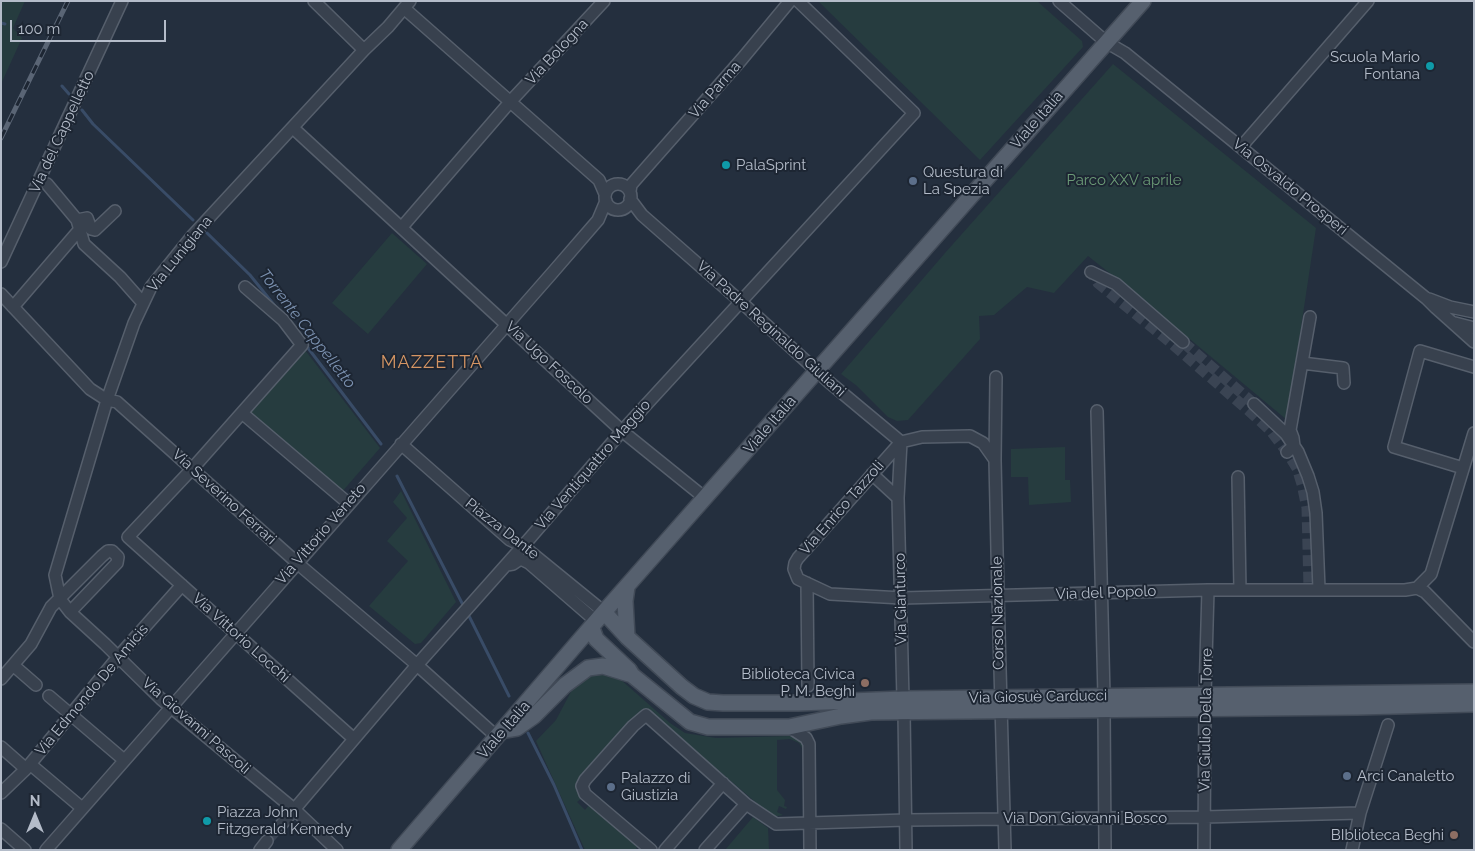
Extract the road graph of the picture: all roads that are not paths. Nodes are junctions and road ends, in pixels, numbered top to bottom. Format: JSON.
{"nodes":[{"id":1,"x":122,"y":1,"type":"edge"},
{"id":2,"x":314,"y":1,"type":"edge"},
{"id":3,"x":604,"y":1,"type":"edge"},
{"id":4,"x":790,"y":1,"type":"edge"},
{"id":5,"x":798,"y":1,"type":"edge"},
{"id":6,"x":1059,"y":1,"type":"edge"},
{"id":7,"x":1143,"y":1,"type":"edge"},
{"id":8,"x":1368,"y":1,"type":"edge"},
{"id":9,"x":407,"y":5,"type":"edge"},
{"id":10,"x":591,"y":21,"type":"dead end"},
{"id":11,"x":1106,"y":42,"type":"junction"},
{"id":12,"x":364,"y":50,"type":"junction"},
{"id":13,"x":510,"y":102,"type":"junction"},
{"id":14,"x":293,"y":128,"type":"junction"},
{"id":15,"x":1241,"y":148,"type":"junction"},
{"id":16,"x":599,"y":180,"type":"junction"},
{"id":17,"x":47,"y":184,"type":"dead end"},
{"id":18,"x":624,"y":190,"type":"junction"},
{"id":19,"x":612,"y":203,"type":"junction"},
{"id":20,"x":115,"y":211,"type":"dead end"},
{"id":21,"x":642,"y":215,"type":"junction"},
{"id":22,"x":79,"y":224,"type":"junction"},
{"id":23,"x":402,"y":227,"type":"junction"},
{"id":24,"x":1,"y":262,"type":"edge"},
{"id":25,"x":1091,"y":272,"type":"dead end"},
{"id":26,"x":245,"y":287,"type":"dead end"},
{"id":27,"x":1,"y":294,"type":"edge"},
{"id":28,"x":1427,"y":299,"type":"junction"},
{"id":29,"x":740,"y":300,"type":"junction"},
{"id":30,"x":143,"y":303,"type":"junction"},
{"id":31,"x":13,"y":307,"type":"junction"},
{"id":32,"x":1474,"y":312,"type":"edge"},
{"id":33,"x":1310,"y":317,"type":"dead end"},
{"id":34,"x":1451,"y":322,"type":"junction"},
{"id":35,"x":508,"y":324,"type":"junction"},
{"id":36,"x":1474,"y":328,"type":"edge"},
{"id":37,"x":1183,"y":342,"type":"tunnel mouth"},
{"id":38,"x":1474,"y":342,"type":"edge"},
{"id":39,"x":1302,"y":363,"type":"junction"},
{"id":40,"x":1474,"y":367,"type":"edge"},
{"id":41,"x":817,"y":371,"type":"junction"},
{"id":42,"x":996,"y":377,"type":"dead end"},
{"id":43,"x":1344,"y":383,"type":"dead end"},
{"id":44,"x":107,"y":400,"type":"junction"},
{"id":45,"x":1254,"y":404,"type":"tunnel mouth"},
{"id":46,"x":1097,"y":411,"type":"dead end"},
{"id":47,"x":242,"y":413,"type":"junction"},
{"id":48,"x":622,"y":431,"type":"junction"},
{"id":49,"x":1474,"y":433,"type":"edge"},
{"id":50,"x":901,"y":442,"type":"junction"},
{"id":51,"x":400,"y":444,"type":"junction"},
{"id":52,"x":1290,"y":449,"type":"junction"},
{"id":53,"x":995,"y":460,"type":"junction"},
{"id":54,"x":1463,"y":468,"type":"junction"},
{"id":55,"x":192,"y":469,"type":"junction"},
{"id":56,"x":872,"y":474,"type":"junction"},
{"id":57,"x":1238,"y":477,"type":"dead end"},
{"id":58,"x":700,"y":494,"type":"dead end"},
{"id":59,"x":898,"y":498,"type":"junction"},
{"id":60,"x":348,"y":503,"type":"junction"},
{"id":61,"x":523,"y":546,"type":"junction"},
{"id":62,"x":297,"y":562,"type":"junction"},
{"id":63,"x":505,"y":566,"type":"junction"},
{"id":64,"x":803,"y":581,"type":"junction"},
{"id":65,"x":182,"y":586,"type":"junction"},
{"id":66,"x":627,"y":587,"type":"junction"},
{"id":67,"x":1417,"y":588,"type":"junction"},
{"id":68,"x":1319,"y":589,"type":"junction"},
{"id":69,"x":1208,"y":590,"type":"junction"},
{"id":70,"x":1240,"y":590,"type":"junction"},
{"id":71,"x":1102,"y":593,"type":"junction"},
{"id":72,"x":998,"y":596,"type":"junction"},
{"id":73,"x":902,"y":598,"type":"junction"},
{"id":74,"x":60,"y":599,"type":"junction"},
{"id":75,"x":70,"y":612,"type":"junction"},
{"id":76,"x":598,"y":620,"type":"junction"},
{"id":77,"x":236,"y":632,"type":"junction"},
{"id":78,"x":626,"y":637,"type":"junction"},
{"id":79,"x":1474,"y":642,"type":"edge"},
{"id":80,"x":118,"y":657,"type":"junction"},
{"id":81,"x":13,"y":665,"type":"junction"},
{"id":82,"x":417,"y":665,"type":"junction"},
{"id":83,"x":632,"y":675,"type":"junction"},
{"id":84,"x":1,"y":679,"type":"edge"},
{"id":85,"x":36,"y":685,"type":"dead end"},
{"id":86,"x":808,"y":686,"type":"dead end"},
{"id":87,"x":1474,"y":692,"type":"edge"},
{"id":88,"x":49,"y":696,"type":"dead end"},
{"id":89,"x":1205,"y":702,"type":"junction"},
{"id":90,"x":1104,"y":703,"type":"junction"},
{"id":91,"x":1001,"y":704,"type":"junction"},
{"id":92,"x":1474,"y":704,"type":"edge"},
{"id":93,"x":170,"y":706,"type":"junction"},
{"id":94,"x":904,"y":706,"type":"junction"},
{"id":95,"x":70,"y":715,"type":"junction"},
{"id":96,"x":1388,"y":725,"type":"dead end"},
{"id":97,"x":789,"y":727,"type":"junction"},
{"id":98,"x":501,"y":733,"type":"junction"},
{"id":99,"x":354,"y":739,"type":"junction"},
{"id":100,"x":1,"y":747,"type":"edge"},
{"id":101,"x":124,"y":760,"type":"junction"},
{"id":102,"x":28,"y":766,"type":"junction"},
{"id":103,"x":723,"y":784,"type":"junction"},
{"id":104,"x":1,"y":793,"type":"edge"},
{"id":105,"x":746,"y":804,"type":"junction"},
{"id":106,"x":82,"y":808,"type":"junction"},
{"id":107,"x":295,"y":810,"type":"junction"},
{"id":108,"x":1360,"y":813,"type":"junction"},
{"id":109,"x":1105,"y":818,"type":"junction"},
{"id":110,"x":1204,"y":818,"type":"junction"},
{"id":111,"x":1004,"y":819,"type":"junction"},
{"id":112,"x":906,"y":820,"type":"junction"},
{"id":113,"x":810,"y":824,"type":"junction"},
{"id":114,"x":281,"y":825,"type":"tunnel mouth"},
{"id":115,"x":1,"y":829,"type":"edge"},
{"id":116,"x":25,"y":850,"type":"edge"},
{"id":117,"x":46,"y":850,"type":"edge"},
{"id":118,"x":337,"y":850,"type":"edge"},
{"id":119,"x":399,"y":850,"type":"edge"},
{"id":120,"x":651,"y":850,"type":"edge"},
{"id":121,"x":665,"y":850,"type":"edge"},
{"id":122,"x":705,"y":850,"type":"edge"},
{"id":123,"x":810,"y":850,"type":"edge"},
{"id":124,"x":906,"y":850,"type":"edge"},
{"id":125,"x":1005,"y":850,"type":"edge"},
{"id":126,"x":1105,"y":850,"type":"edge"},
{"id":127,"x":1204,"y":850,"type":"edge"},
{"id":128,"x":1352,"y":850,"type":"edge"}],
"edges":[{"from":1,"to":24,"type":"street","name":"Via del Cappelletto"},
{"from":2,"to":12,"type":"street"},
{"from":3,"to":10,"type":"street"},
{"from":3,"to":13,"type":"street","name":"Via Bologna"},
{"from":4,"to":18,"type":"street","name":"Via Parma"},
{"from":5,"to":29,"type":"street","name":"Via Ventiquattro Maggio"},
{"from":6,"to":11,"type":"street"},
{"from":7,"to":11,"type":"main road","name":"Viale Italia"},
{"from":8,"to":15,"type":"street"},
{"from":9,"to":12,"type":"street","name":"Via Lunigiana"},
{"from":9,"to":13,"type":"street"},
{"from":11,"to":15,"type":"street","name":"Via Osvaldo Prosperi"},
{"from":11,"to":41,"type":"main road","name":"Viale Italia"},
{"from":12,"to":14,"type":"street","name":"Via Lunigiana"},
{"from":13,"to":16,"type":"street"},
{"from":13,"to":23,"type":"street"},
{"from":14,"to":23,"type":"street","name":"Via Ugo Foscolo"},
{"from":14,"to":30,"type":"street","name":"Via Lunigiana"},
{"from":15,"to":28,"type":"street","name":"Via Osvaldo Prosperi"},
{"from":16,"to":18,"type":"street"},
{"from":16,"to":19,"type":"street"},
{"from":17,"to":22,"type":"street"},
{"from":18,"to":19,"type":"street"},
{"from":18,"to":19,"type":"street"},
{"from":18,"to":21,"type":"street","name":"Via Padre Reginaldo Giuliani"},
{"from":19,"to":21,"type":"street","name":"Via Padre Reginaldo Giuliani"},
{"from":19,"to":35,"type":"street","name":"Via Vittorio Veneto"},
{"from":20,"to":22,"type":"street"},
{"from":21,"to":29,"type":"street","name":"Via Padre Reginaldo Giuliani"},
{"from":22,"to":30,"type":"street"},
{"from":22,"to":31,"type":"street"},
{"from":23,"to":35,"type":"street","name":"Via Ugo Foscolo"},
{"from":25,"to":37,"type":"street"},
{"from":26,"to":47,"type":"street"},
{"from":27,"to":31,"type":"street","name":"Via Severino Ferrari"},
{"from":28,"to":32,"type":"street"},
{"from":28,"to":34,"type":"street","name":"Via Osvaldo Prosperi"},
{"from":29,"to":41,"type":"street","name":"Via Padre Reginaldo Giuliani"},
{"from":29,"to":48,"type":"street","name":"Via Ventiquattro Maggio"},
{"from":30,"to":44,"type":"street","name":"Via Lunigiana"},
{"from":31,"to":44,"type":"street","name":"Via Severino Ferrari"},
{"from":33,"to":39,"type":"street"},
{"from":34,"to":36,"type":"street","name":"Via Osvaldo Prosperi"},
{"from":34,"to":38,"type":"street"},
{"from":35,"to":48,"type":"street","name":"Via Ugo Foscolo"},
{"from":35,"to":51,"type":"street","name":"Via Vittorio Veneto"},
{"from":39,"to":43,"type":"street"},
{"from":39,"to":52,"type":"street"},
{"from":40,"to":54,"type":"street"},
{"from":41,"to":50,"type":"street","name":"Via Padre Reginaldo Giuliani"},
{"from":41,"to":66,"type":"main road","name":"Viale Italia"},
{"from":42,"to":53,"type":"street","name":"Corso Nazionale"},
{"from":44,"to":55,"type":"street","name":"Via Severino Ferrari"},
{"from":44,"to":74,"type":"street","name":"Via Lunigiana"},
{"from":45,"to":52,"type":"street"},
{"from":46,"to":71,"type":"street"},
{"from":47,"to":55,"type":"street"},
{"from":47,"to":60,"type":"street"},
{"from":48,"to":58,"type":"street","name":"Via Ugo Foscolo"},
{"from":48,"to":61,"type":"street","name":"Via Ventiquattro Maggio"},
{"from":49,"to":54,"type":"street"},
{"from":50,"to":53,"type":"street"},
{"from":50,"to":56,"type":"street","name":"Via Enrico Tazzoli"},
{"from":50,"to":59,"type":"street","name":"Via Gianturco"},
{"from":51,"to":60,"type":"street","name":"Via Vittorio Veneto"},
{"from":51,"to":61,"type":"street","name":"Piazza Dante"},
{"from":52,"to":68,"type":"street"},
{"from":53,"to":72,"type":"street","name":"Corso Nazionale"},
{"from":54,"to":67,"type":"street"},
{"from":55,"to":62,"type":"street","name":"Via Severino Ferrari"},
{"from":55,"to":65,"type":"street","name":"Via Vittorio Locchi"},
{"from":56,"to":59,"type":"street"},
{"from":56,"to":64,"type":"street","name":"Via Enrico Tazzoli"},
{"from":57,"to":70,"type":"street"},
{"from":59,"to":73,"type":"street","name":"Via Gianturco"},
{"from":60,"to":62,"type":"street","name":"Via Vittorio Veneto"},
{"from":61,"to":63,"type":"street","name":"Via Ventiquattro Maggio"},
{"from":61,"to":76,"type":"street","name":"Piazza Dante"},
{"from":62,"to":77,"type":"street","name":"Via Vittorio Veneto"},
{"from":62,"to":82,"type":"street","name":"Via Severino Ferrari"},
{"from":63,"to":76,"type":"street","name":"Piazza Dante"},
{"from":63,"to":82,"type":"street","name":"Via Ventiquattro Maggio"},
{"from":64,"to":73,"type":"street","name":"Via del Popolo"},
{"from":64,"to":86,"type":"street","name":"Via Enrico Tazzoli"},
{"from":65,"to":77,"type":"street","name":"Via Vittorio Locchi"},
{"from":65,"to":80,"type":"street","name":"Via Edmondo De Amicis"},
{"from":66,"to":76,"type":"main road","name":"Viale Italia"},
{"from":66,"to":78,"type":"main road"},
{"from":67,"to":68,"type":"street","name":"Via del Popolo"},
{"from":67,"to":79,"type":"street"},
{"from":68,"to":70,"type":"street","name":"Via del Popolo"},
{"from":69,"to":70,"type":"street","name":"Via del Popolo"},
{"from":69,"to":71,"type":"street","name":"Via del Popolo"},
{"from":69,"to":89,"type":"street","name":"Via Giulio Della Torre"},
{"from":71,"to":72,"type":"street","name":"Via del Popolo"},
{"from":71,"to":90,"type":"street"},
{"from":72,"to":73,"type":"street","name":"Via del Popolo"},
{"from":72,"to":91,"type":"street","name":"Corso Nazionale"},
{"from":73,"to":94,"type":"street","name":"Via Gianturco"},
{"from":74,"to":75,"type":"street","name":"Via Giovanni Pascoli"},
{"from":74,"to":75,"type":"street"},
{"from":74,"to":81,"type":"street"},
{"from":75,"to":80,"type":"street","name":"Via Giovanni Pascoli"},
{"from":76,"to":78,"type":"main road","name":"Via Giosuè Carducci"},
{"from":76,"to":83,"type":"main road","name":"Via Giosuè Carducci"},
{"from":76,"to":98,"type":"main road","name":"Viale Italia"},
{"from":77,"to":93,"type":"street","name":"Via Vittorio Veneto"},
{"from":77,"to":99,"type":"street","name":"Via Vittorio Locchi"},
{"from":78,"to":94,"type":"main road","name":"Via Giosuè Carducci"},
{"from":80,"to":93,"type":"street","name":"Via Giovanni Pascoli"},
{"from":80,"to":95,"type":"street","name":"Via Edmondo De Amicis"},
{"from":81,"to":84,"type":"street"},
{"from":81,"to":85,"type":"street"},
{"from":82,"to":98,"type":"street","name":"Via Severino Ferrari"},
{"from":82,"to":99,"type":"street","name":"Via Ventiquattro Maggio"},
{"from":83,"to":97,"type":"main road","name":"Via Giosuè Carducci"},
{"from":83,"to":98,"type":"main road","name":"Via Giosuè Carducci"},
{"from":87,"to":89,"type":"main road","name":"Via Giosuè Carducci"},
{"from":88,"to":95,"type":"street"},
{"from":89,"to":90,"type":"main road","name":"Via Giosuè Carducci"},
{"from":89,"to":92,"type":"main road","name":"Via Giosuè Carducci"},
{"from":89,"to":110,"type":"street","name":"Via Giulio Della Torre"},
{"from":90,"to":91,"type":"main road","name":"Via Giosuè Carducci"},
{"from":90,"to":109,"type":"street"},
{"from":91,"to":94,"type":"main road","name":"Via Giosuè Carducci"},
{"from":91,"to":111,"type":"street","name":"Corso Nazionale"},
{"from":93,"to":101,"type":"street","name":"Via Vittorio Veneto"},
{"from":93,"to":107,"type":"street","name":"Via Giovanni Pascoli"},
{"from":94,"to":97,"type":"main road","name":"Via Giosuè Carducci"},
{"from":94,"to":112,"type":"street","name":"Via Gianturco"},
{"from":95,"to":101,"type":"street"},
{"from":95,"to":102,"type":"street","name":"Via Edmondo De Amicis"},
{"from":96,"to":108,"type":"street"},
{"from":97,"to":113,"type":"street"},
{"from":98,"to":119,"type":"main road","name":"Viale Italia"},
{"from":99,"to":107,"type":"street","name":"Via Ventiquattro Maggio"},
{"from":100,"to":102,"type":"street"},
{"from":101,"to":106,"type":"street","name":"Via Vittorio Veneto"},
{"from":102,"to":104,"type":"street","name":"Via Edmondo De Amicis"},
{"from":102,"to":106,"type":"street"},
{"from":103,"to":105,"type":"street","name":"Via Don Giovanni Bosco"},
{"from":103,"to":120,"type":"street","name":"Via Don Giovanni Bosco"},
{"from":103,"to":121,"type":"street"},
{"from":105,"to":113,"type":"street","name":"Via Don Giovanni Bosco"},
{"from":105,"to":122,"type":"street"},
{"from":106,"to":117,"type":"street","name":"Via Vittorio Veneto"},
{"from":107,"to":114,"type":"street","name":"Via Ventiquattro Maggio"},
{"from":107,"to":118,"type":"street","name":"Via Giovanni Pascoli"},
{"from":108,"to":110,"type":"street","name":"Via Don Giovanni Bosco"},
{"from":108,"to":128,"type":"street"},
{"from":109,"to":110,"type":"street","name":"Via Don Giovanni Bosco"},
{"from":109,"to":111,"type":"street","name":"Via Don Giovanni Bosco"},
{"from":109,"to":126,"type":"street"},
{"from":110,"to":127,"type":"street","name":"Via Giulio Della Torre"},
{"from":111,"to":112,"type":"street","name":"Via Don Giovanni Bosco"},
{"from":111,"to":125,"type":"street","name":"Corso Nazionale"},
{"from":112,"to":113,"type":"street","name":"Via Don Giovanni Bosco"},
{"from":112,"to":124,"type":"street","name":"Via Gianturco"},
{"from":113,"to":123,"type":"street"},
{"from":115,"to":116,"type":"street"}]}
